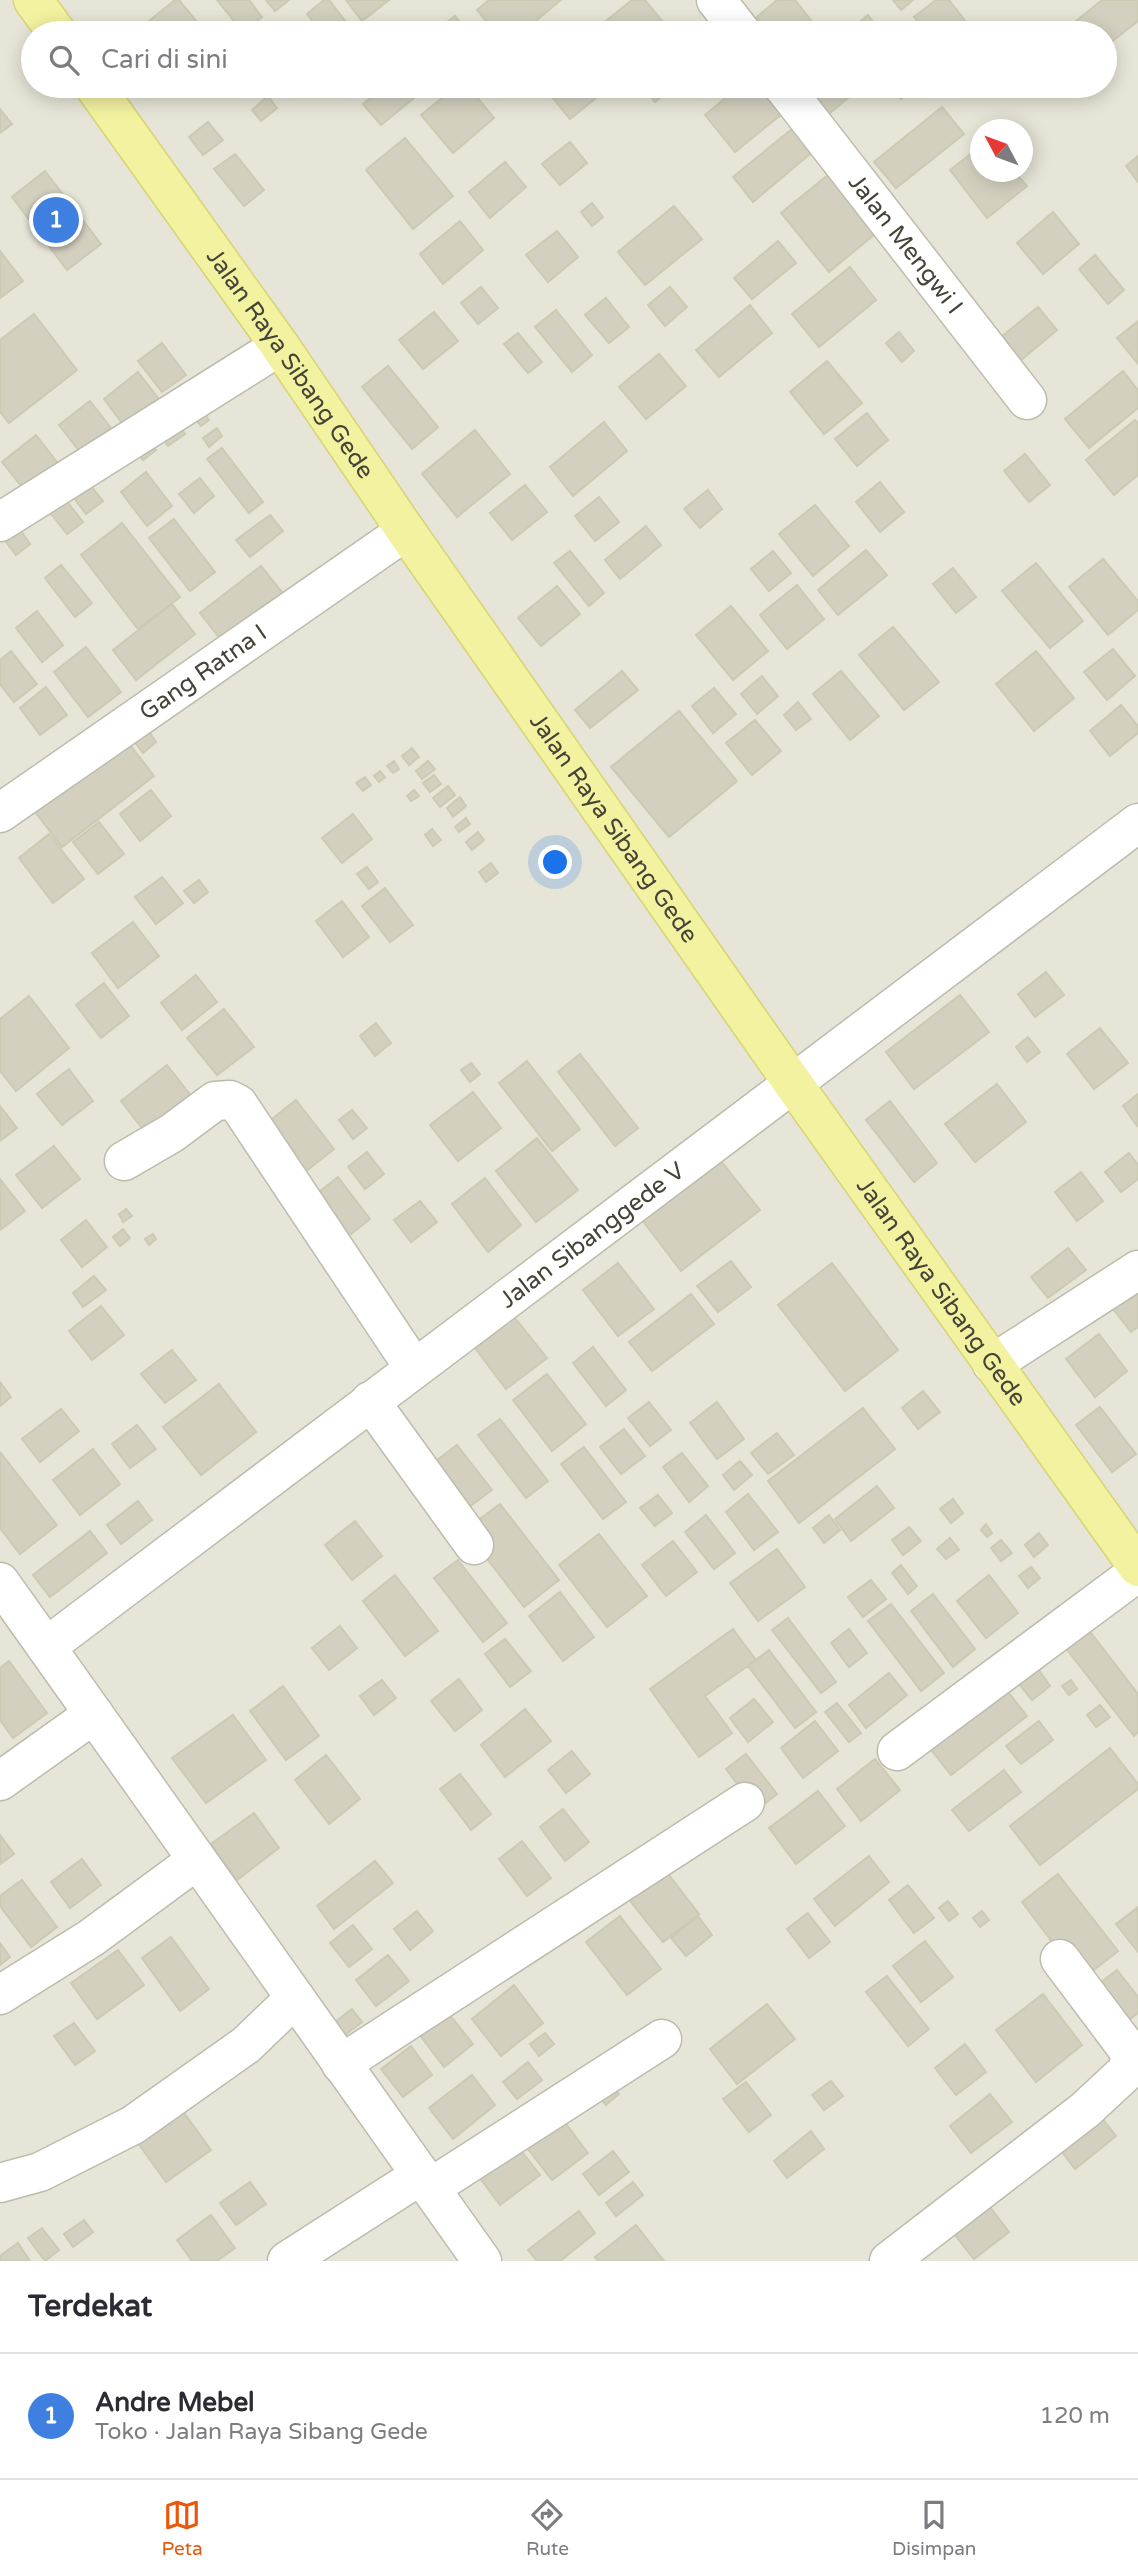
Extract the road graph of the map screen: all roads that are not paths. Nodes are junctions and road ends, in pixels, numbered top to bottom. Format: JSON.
{"nodes":[{"id":1,"x":33,"y":0,"type":"edge"},
{"id":2,"x":716,"y":0,"type":"edge"},
{"id":3,"x":48,"y":21,"type":"edge"},
{"id":4,"x":733,"y":21,"type":"edge"},
{"id":5,"x":103,"y":98,"type":"edge"},
{"id":6,"x":792,"y":98,"type":"edge"},
{"id":7,"x":281,"y":346,"type":"junction"},
{"id":8,"x":1027,"y":400,"type":"dead end"},
{"id":9,"x":0,"y":522,"type":"edge"},
{"id":10,"x":406,"y":531,"type":"junction"},
{"id":11,"x":0,"y":813,"type":"edge"},
{"id":12,"x":1138,"y":823,"type":"edge"},
{"id":13,"x":792,"y":1082,"type":"junction"},
{"id":14,"x":124,"y":1161,"type":"dead end"},
{"id":15,"x":1138,"y":1270,"type":"edge"},
{"id":16,"x":992,"y":1364,"type":"junction"},
{"id":17,"x":414,"y":1368,"type":"junction"},
{"id":18,"x":370,"y":1401,"type":"junction"},
{"id":19,"x":474,"y":1545,"type":"dead end"},
{"id":20,"x":1138,"y":1567,"type":"edge"},
{"id":21,"x":1138,"y":1572,"type":"edge"},
{"id":22,"x":0,"y":1581,"type":"edge"},
{"id":23,"x":46,"y":1647,"type":"junction"},
{"id":24,"x":94,"y":1714,"type":"junction"},
{"id":25,"x":897,"y":1751,"type":"dead end"},
{"id":26,"x":0,"y":1781,"type":"edge"},
{"id":27,"x":745,"y":1802,"type":"dead end"},
{"id":28,"x":197,"y":1860,"type":"junction"},
{"id":29,"x":1060,"y":1959,"type":"dead end"},
{"id":30,"x":0,"y":1995,"type":"edge"},
{"id":31,"x":295,"y":1998,"type":"junction"},
{"id":32,"x":662,"y":2039,"type":"dead end"},
{"id":33,"x":341,"y":2064,"type":"junction"},
{"id":34,"x":425,"y":2181,"type":"junction"},
{"id":35,"x":0,"y":2183,"type":"edge"},
{"id":36,"x":287,"y":2261,"type":"edge"},
{"id":37,"x":482,"y":2261,"type":"edge"},
{"id":38,"x":889,"y":2261,"type":"edge"}],
"edges":[{"from":1,"to":3,"type":"main road"},
{"from":2,"to":4,"type":"street"},
{"from":5,"to":7,"type":"main road","name":"Jalan Raya Sibang Gede"},
{"from":6,"to":8,"type":"street","name":"Jalan Mengwi I"},
{"from":7,"to":9,"type":"street"},
{"from":7,"to":10,"type":"main road","name":"Jalan Raya Sibang Gede"},
{"from":10,"to":11,"type":"street","name":"Gang Ratna I"},
{"from":10,"to":13,"type":"main road","name":"Jalan Raya Sibang Gede"},
{"from":12,"to":13,"type":"street","name":"Jalan Sibanggede V"},
{"from":13,"to":16,"type":"main road","name":"Jalan Raya Sibang Gede"},
{"from":13,"to":17,"type":"street","name":"Jalan Sibanggede V"},
{"from":14,"to":17,"type":"street"},
{"from":15,"to":16,"type":"street"},
{"from":16,"to":20,"type":"main road","name":"Jalan Raya Sibang Gede"},
{"from":17,"to":18,"type":"street","name":"Jalan Sibanggede V"},
{"from":18,"to":19,"type":"street"},
{"from":18,"to":23,"type":"street","name":"Jalan Sibanggede V"},
{"from":21,"to":25,"type":"street"},
{"from":22,"to":23,"type":"street"},
{"from":23,"to":24,"type":"street"},
{"from":24,"to":26,"type":"street"},
{"from":24,"to":28,"type":"street"},
{"from":27,"to":33,"type":"street"},
{"from":28,"to":30,"type":"street"},
{"from":28,"to":31,"type":"street"},
{"from":29,"to":38,"type":"street"},
{"from":31,"to":33,"type":"street"},
{"from":31,"to":35,"type":"street"},
{"from":32,"to":34,"type":"street"},
{"from":33,"to":34,"type":"street"},
{"from":34,"to":36,"type":"street"},
{"from":34,"to":37,"type":"street"}]}
